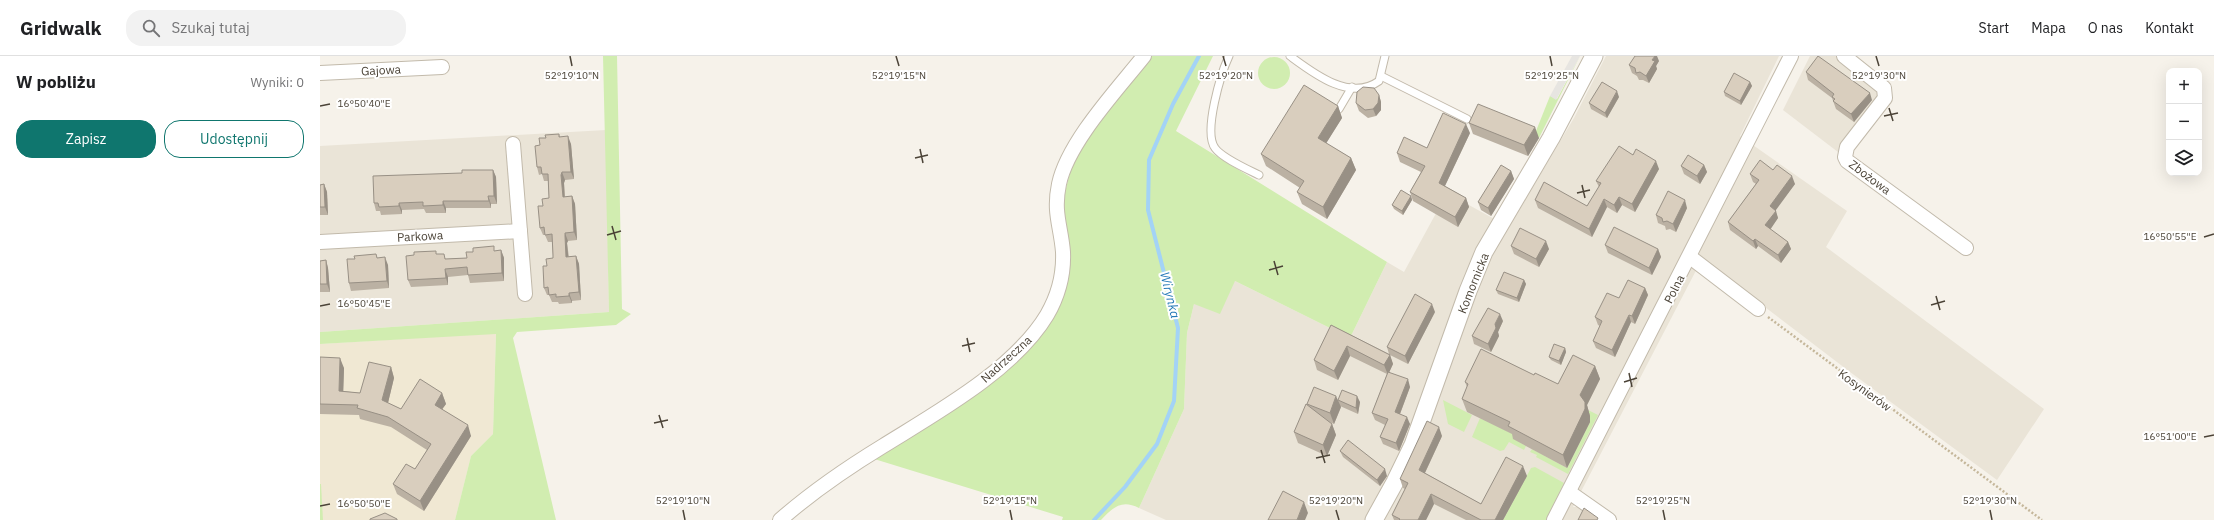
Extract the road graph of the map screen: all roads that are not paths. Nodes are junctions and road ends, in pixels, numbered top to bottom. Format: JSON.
{"nodes":[{"id":1,"x":1144,"y":56,"type":"edge"},
{"id":2,"x":1229,"y":56,"type":"edge"},
{"id":3,"x":1290,"y":56,"type":"edge"},
{"id":4,"x":1385,"y":56,"type":"edge"},
{"id":5,"x":1594,"y":56,"type":"edge"},
{"id":6,"x":1791,"y":56,"type":"edge"},
{"id":7,"x":1844,"y":56,"type":"edge"},
{"id":8,"x":442,"y":67,"type":"dead end"},
{"id":9,"x":320,"y":73,"type":"edge"},
{"id":10,"x":1381,"y":76,"type":"junction"},
{"id":11,"x":1352,"y":87,"type":"junction"},
{"id":12,"x":1339,"y":109,"type":"dead end"},
{"id":13,"x":1467,"y":119,"type":"dead end"},
{"id":14,"x":513,"y":144,"type":"dead end"},
{"id":15,"x":1259,"y":176,"type":"dead end"},
{"id":16,"x":520,"y":231,"type":"junction"},
{"id":17,"x":320,"y":242,"type":"edge"},
{"id":18,"x":1966,"y":248,"type":"dead end"},
{"id":19,"x":1690,"y":257,"type":"junction"},
{"id":20,"x":525,"y":294,"type":"dead end"},
{"id":21,"x":1758,"y":309,"type":"road end"},
{"id":22,"x":1569,"y":492,"type":"junction"},
{"id":23,"x":780,"y":520,"type":"edge"},
{"id":24,"x":1374,"y":520,"type":"edge"},
{"id":25,"x":1554,"y":520,"type":"edge"},
{"id":26,"x":1609,"y":520,"type":"edge"}],
"edges":[{"from":1,"to":23,"type":"street","name":"Nadrzeczna"},
{"from":2,"to":15,"type":"lane"},
{"from":3,"to":11,"type":"lane"},
{"from":4,"to":10,"type":"lane"},
{"from":5,"to":24,"type":"street","name":"Komornicka"},
{"from":6,"to":19,"type":"street","name":"Polna"},
{"from":7,"to":18,"type":"street","name":"Zbożowa"},
{"from":8,"to":9,"type":"street","name":"Gajowa"},
{"from":10,"to":11,"type":"lane"},
{"from":10,"to":13,"type":"lane"},
{"from":11,"to":12,"type":"lane"},
{"from":14,"to":16,"type":"street"},
{"from":16,"to":17,"type":"street","name":"Parkowa"},
{"from":16,"to":20,"type":"street"},
{"from":19,"to":21,"type":"street"},
{"from":19,"to":22,"type":"street","name":"Polna"},
{"from":22,"to":25,"type":"street","name":"Polna"},
{"from":22,"to":26,"type":"street"}]}
